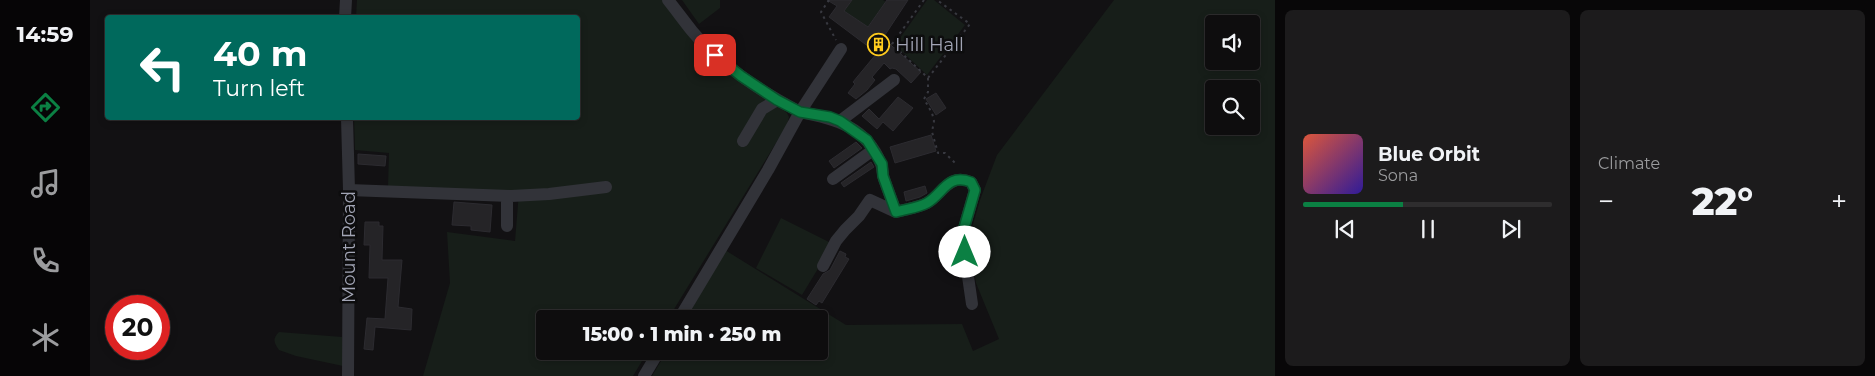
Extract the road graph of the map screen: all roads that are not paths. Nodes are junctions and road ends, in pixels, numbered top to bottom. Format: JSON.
{"nodes":[{"id":1,"x":346,"y":0,"type":"edge"},
{"id":2,"x":668,"y":0,"type":"edge"},
{"id":3,"x":345,"y":15,"type":"edge"},
{"id":4,"x":840,"y":49,"type":"road end"},
{"id":5,"x":894,"y":80,"type":"dead end"},
{"id":6,"x":777,"y":100,"type":"junction"},
{"id":7,"x":800,"y":112,"type":"junction"},
{"id":8,"x":346,"y":120,"type":"edge"},
{"id":9,"x":840,"y":121,"type":"junction"},
{"id":10,"x":742,"y":141,"type":"dead end"},
{"id":11,"x":874,"y":150,"type":"junction"},
{"id":12,"x":834,"y":179,"type":"dead end"},
{"id":13,"x":606,"y":187,"type":"dead end"},
{"id":14,"x":349,"y":190,"type":"junction"},
{"id":15,"x":507,"y":196,"type":"junction"},
{"id":16,"x":896,"y":212,"type":"junction"},
{"id":17,"x":507,"y":226,"type":"dead end"},
{"id":18,"x":823,"y":266,"type":"dead end"},
{"id":19,"x":972,"y":304,"type":"dead end"},
{"id":20,"x":684,"y":310,"type":"edge"},
{"id":21,"x":654,"y":360,"type":"edge"},
{"id":22,"x":348,"y":376,"type":"edge"},
{"id":23,"x":644,"y":376,"type":"edge"}],
"edges":[{"from":1,"to":3,"type":"street"},
{"from":2,"to":6,"type":"street"},
{"from":4,"to":7,"type":"street"},
{"from":5,"to":9,"type":"street"},
{"from":6,"to":7,"type":"street"},
{"from":6,"to":10,"type":"street"},
{"from":7,"to":9,"type":"street"},
{"from":7,"to":20,"type":"street"},
{"from":8,"to":14,"type":"street","name":"Mount Road"},
{"from":9,"to":11,"type":"street"},
{"from":11,"to":12,"type":"street"},
{"from":11,"to":16,"type":"street"},
{"from":13,"to":15,"type":"street"},
{"from":14,"to":15,"type":"street"},
{"from":14,"to":22,"type":"street","name":"Mount Road"},
{"from":15,"to":17,"type":"street"},
{"from":16,"to":18,"type":"street"},
{"from":16,"to":19,"type":"street"},
{"from":21,"to":23,"type":"street"}]}
